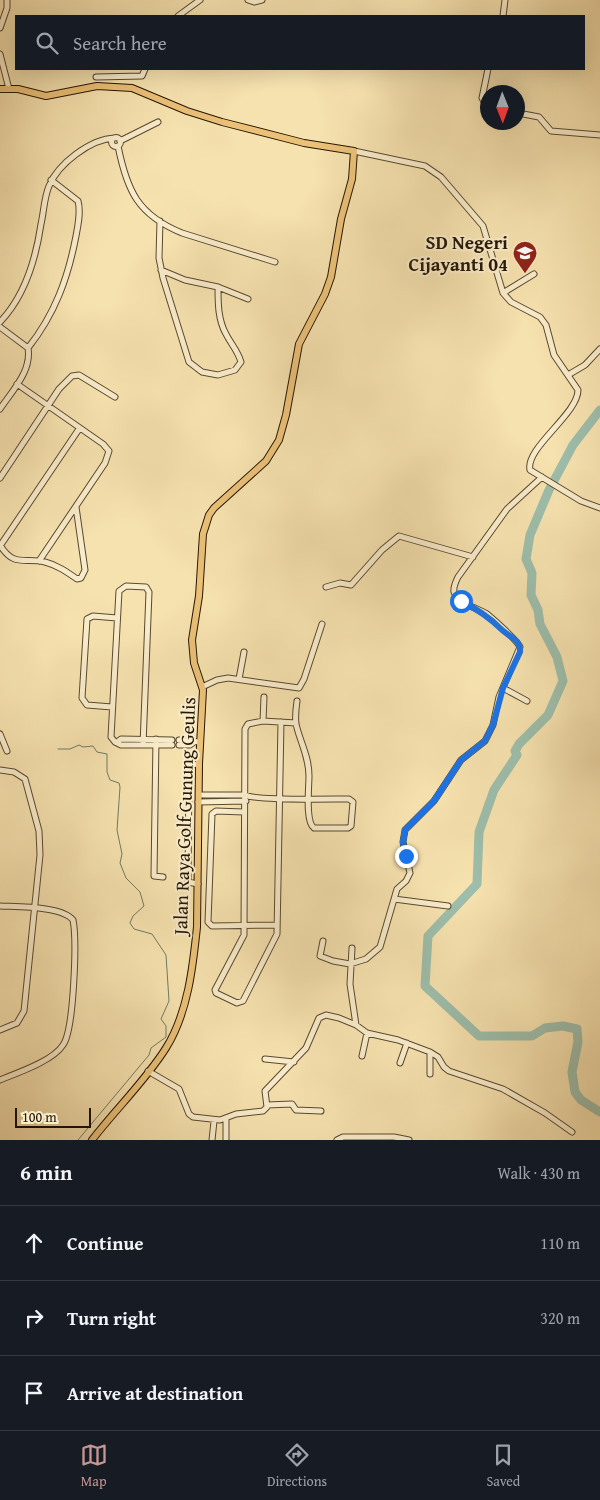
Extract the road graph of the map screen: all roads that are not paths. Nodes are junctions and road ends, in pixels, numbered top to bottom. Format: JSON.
{"nodes":[{"id":1,"x":200,"y":0,"type":"edge"},
{"id":2,"x":248,"y":0,"type":"edge"},
{"id":3,"x":262,"y":0,"type":"edge"},
{"id":4,"x":505,"y":0,"type":"edge"},
{"id":5,"x":9,"y":1,"type":"edge"},
{"id":6,"x":179,"y":15,"type":"edge"},
{"id":7,"x":503,"y":15,"type":"edge"},
{"id":8,"x":0,"y":28,"type":"edge"},
{"id":9,"x":0,"y":54,"type":"edge"},
{"id":10,"x":145,"y":70,"type":"edge"},
{"id":11,"x":488,"y":70,"type":"edge"},
{"id":12,"x":96,"y":77,"type":"dead end"},
{"id":13,"x":485,"y":85,"type":"edge"},
{"id":14,"x":0,"y":89,"type":"edge"},
{"id":15,"x":9,"y":89,"type":"junction"},
{"id":16,"x":525,"y":114,"type":"edge"},
{"id":17,"x":158,"y":122,"type":"dead end"},
{"id":18,"x":600,"y":136,"type":"edge"},
{"id":19,"x":118,"y":142,"type":"junction"},
{"id":20,"x":354,"y":151,"type":"junction"},
{"id":21,"x":52,"y":180,"type":"junction"},
{"id":22,"x":160,"y":222,"type":"junction"},
{"id":23,"x":275,"y":262,"type":"dead end"},
{"id":24,"x":161,"y":270,"type":"junction"},
{"id":25,"x":534,"y":274,"type":"dead end"},
{"id":26,"x":218,"y":287,"type":"junction"},
{"id":27,"x":503,"y":293,"type":"junction"},
{"id":28,"x":248,"y":299,"type":"dead end"},
{"id":29,"x":0,"y":322,"type":"edge"},
{"id":30,"x":0,"y":327,"type":"edge"},
{"id":31,"x":28,"y":348,"type":"junction"},
{"id":32,"x":600,"y":349,"type":"edge"},
{"id":33,"x":568,"y":375,"type":"junction"},
{"id":34,"x":17,"y":384,"type":"junction"},
{"id":35,"x":115,"y":397,"type":"dead end"},
{"id":36,"x":48,"y":406,"type":"junction"},
{"id":37,"x":0,"y":409,"type":"edge"},
{"id":38,"x":79,"y":429,"type":"junction"},
{"id":39,"x":542,"y":477,"type":"junction"},
{"id":40,"x":0,"y":478,"type":"edge"},
{"id":41,"x":76,"y":508,"type":"junction"},
{"id":42,"x":600,"y":508,"type":"edge"},
{"id":43,"x":0,"y":545,"type":"edge"},
{"id":44,"x":473,"y":557,"type":"junction"},
{"id":45,"x":39,"y":561,"type":"junction"},
{"id":46,"x":326,"y":587,"type":"dead end"},
{"id":47,"x":117,"y":618,"type":"junction"},
{"id":48,"x":322,"y":624,"type":"dead end"},
{"id":49,"x":244,"y":652,"type":"dead end"},
{"id":50,"x":240,"y":679,"type":"junction"},
{"id":51,"x":202,"y":688,"type":"junction"},
{"id":52,"x":503,"y":688,"type":"junction"},
{"id":53,"x":264,"y":697,"type":"dead end"},
{"id":54,"x":296,"y":701,"type":"dead end"},
{"id":55,"x":527,"y":701,"type":"dead end"},
{"id":56,"x":112,"y":707,"type":"junction"},
{"id":57,"x":264,"y":721,"type":"junction"},
{"id":58,"x":281,"y":722,"type":"junction"},
{"id":59,"x":296,"y":723,"type":"junction"},
{"id":60,"x":0,"y":734,"type":"edge"},
{"id":61,"x":143,"y":742,"type":"junction"},
{"id":62,"x":156,"y":742,"type":"junction"},
{"id":63,"x":172,"y":742,"type":"dead end"},
{"id":64,"x":179,"y":742,"type":"dead end"},
{"id":65,"x":197,"y":742,"type":"junction"},
{"id":66,"x":7,"y":751,"type":"dead end"},
{"id":67,"x":199,"y":764,"type":"junction"},
{"id":68,"x":0,"y":770,"type":"edge"},
{"id":69,"x":247,"y":797,"type":"junction"},
{"id":70,"x":198,"y":798,"type":"junction"},
{"id":71,"x":279,"y":798,"type":"junction"},
{"id":72,"x":309,"y":799,"type":"junction"},
{"id":73,"x":244,"y":802,"type":"junction"},
{"id":74,"x":244,"y":812,"type":"junction"},
{"id":75,"x":198,"y":819,"type":"junction"},
{"id":76,"x":188,"y":820,"type":"junction"},
{"id":77,"x":188,"y":828,"type":"junction"},
{"id":78,"x":198,"y":828,"type":"junction"},
{"id":79,"x":163,"y":877,"type":"dead end"},
{"id":80,"x":198,"y":884,"type":"junction"},
{"id":81,"x":394,"y":899,"type":"junction"},
{"id":82,"x":0,"y":906,"type":"edge"},
{"id":83,"x":448,"y":906,"type":"dead end"},
{"id":84,"x":36,"y":908,"type":"junction"},
{"id":85,"x":244,"y":925,"type":"junction"},
{"id":86,"x":277,"y":925,"type":"junction"},
{"id":87,"x":323,"y":941,"type":"dead end"},
{"id":88,"x":352,"y":948,"type":"dead end"},
{"id":89,"x":350,"y":964,"type":"junction"},
{"id":90,"x":356,"y":1025,"type":"junction"},
{"id":91,"x":0,"y":1030,"type":"edge"},
{"id":92,"x":367,"y":1033,"type":"junction"},
{"id":93,"x":407,"y":1043,"type":"junction"},
{"id":94,"x":430,"y":1052,"type":"junction"},
{"id":95,"x":362,"y":1056,"type":"dead end"},
{"id":96,"x":265,"y":1059,"type":"dead end"},
{"id":97,"x":294,"y":1062,"type":"junction"},
{"id":98,"x":400,"y":1063,"type":"dead end"},
{"id":99,"x":148,"y":1071,"type":"junction"},
{"id":100,"x":430,"y":1074,"type":"dead end"},
{"id":101,"x":0,"y":1080,"type":"edge"},
{"id":102,"x":267,"y":1105,"type":"junction"},
{"id":103,"x":321,"y":1111,"type":"dead end"},
{"id":104,"x":226,"y":1118,"type":"junction"},
{"id":105,"x":214,"y":1121,"type":"junction"},
{"id":106,"x":572,"y":1132,"type":"dead end"},
{"id":107,"x":92,"y":1140,"type":"edge"},
{"id":108,"x":212,"y":1140,"type":"edge"},
{"id":109,"x":226,"y":1140,"type":"edge"},
{"id":110,"x":337,"y":1140,"type":"edge"},
{"id":111,"x":408,"y":1140,"type":"edge"}],
"edges":[{"from":1,"to":6,"type":"street"},
{"from":2,"to":3,"type":"street"},
{"from":4,"to":7,"type":"street"},
{"from":5,"to":8,"type":"street"},
{"from":9,"to":15,"type":"street"},
{"from":10,"to":12,"type":"street"},
{"from":11,"to":13,"type":"street"},
{"from":14,"to":15,"type":"main road"},
{"from":15,"to":20,"type":"main road"},
{"from":16,"to":18,"type":"street"},
{"from":17,"to":19,"type":"street"},
{"from":19,"to":21,"type":"street"},
{"from":19,"to":22,"type":"street"},
{"from":20,"to":27,"type":"street"},
{"from":20,"to":51,"type":"main road","name":"Jalan Raya Golf Gunung Geulis"},
{"from":21,"to":29,"type":"street"},
{"from":21,"to":31,"type":"street"},
{"from":22,"to":23,"type":"street"},
{"from":22,"to":24,"type":"street"},
{"from":24,"to":26,"type":"street"},
{"from":24,"to":26,"type":"street"},
{"from":25,"to":27,"type":"street"},
{"from":26,"to":28,"type":"street"},
{"from":27,"to":33,"type":"street"},
{"from":30,"to":31,"type":"street"},
{"from":31,"to":34,"type":"street"},
{"from":32,"to":33,"type":"street"},
{"from":33,"to":39,"type":"street"},
{"from":34,"to":36,"type":"street"},
{"from":34,"to":37,"type":"street"},
{"from":35,"to":36,"type":"street"},
{"from":36,"to":38,"type":"street"},
{"from":36,"to":40,"type":"street"},
{"from":38,"to":41,"type":"street"},
{"from":38,"to":43,"type":"street"},
{"from":39,"to":42,"type":"street"},
{"from":39,"to":44,"type":"street"},
{"from":41,"to":45,"type":"street"},
{"from":41,"to":45,"type":"street"},
{"from":43,"to":45,"type":"street"},
{"from":44,"to":46,"type":"street"},
{"from":44,"to":52,"type":"street"},
{"from":47,"to":56,"type":"street"},
{"from":47,"to":56,"type":"street"},
{"from":47,"to":61,"type":"street"},
{"from":48,"to":50,"type":"street"},
{"from":49,"to":50,"type":"street"},
{"from":50,"to":51,"type":"street"},
{"from":51,"to":65,"type":"main road","name":"Jalan Raya Golf Gunung Geulis"},
{"from":52,"to":55,"type":"street"},
{"from":52,"to":81,"type":"street"},
{"from":53,"to":57,"type":"street"},
{"from":54,"to":59,"type":"street"},
{"from":56,"to":61,"type":"street"},
{"from":57,"to":58,"type":"street"},
{"from":57,"to":69,"type":"street"},
{"from":58,"to":59,"type":"street"},
{"from":58,"to":71,"type":"street"},
{"from":59,"to":72,"type":"street"},
{"from":60,"to":66,"type":"street"},
{"from":61,"to":62,"type":"street"},
{"from":62,"to":63,"type":"street"},
{"from":62,"to":79,"type":"street"},
{"from":64,"to":65,"type":"street"},
{"from":65,"to":67,"type":"main road","name":"Jalan Raya Golf Gunung Geulis"},
{"from":67,"to":70,"type":"main road","name":"Jalan Raya Golf Gunung Geulis"},
{"from":67,"to":76,"type":"street"},
{"from":68,"to":84,"type":"street"},
{"from":69,"to":70,"type":"street"},
{"from":69,"to":71,"type":"street"},
{"from":69,"to":73,"type":"street"},
{"from":70,"to":73,"type":"street"},
{"from":70,"to":75,"type":"main road","name":"Jalan Raya Golf Gunung Geulis"},
{"from":71,"to":72,"type":"street"},
{"from":71,"to":86,"type":"street"},
{"from":72,"to":72,"type":"street"},
{"from":73,"to":74,"type":"street"},
{"from":74,"to":85,"type":"street"},
{"from":74,"to":85,"type":"street"},
{"from":75,"to":76,"type":"street"},
{"from":75,"to":78,"type":"main road","name":"Jalan Raya Golf Gunung Geulis"},
{"from":76,"to":77,"type":"street"},
{"from":77,"to":78,"type":"street"},
{"from":77,"to":80,"type":"street"},
{"from":78,"to":80,"type":"main road","name":"Jalan Raya Golf Gunung Geulis"},
{"from":80,"to":99,"type":"main road","name":"Jalan Raya Golf Gunung Geulis"},
{"from":81,"to":83,"type":"street"},
{"from":81,"to":89,"type":"street"},
{"from":82,"to":84,"type":"street"},
{"from":84,"to":91,"type":"street"},
{"from":84,"to":101,"type":"street"},
{"from":85,"to":86,"type":"street"},
{"from":85,"to":86,"type":"street"},
{"from":87,"to":89,"type":"street"},
{"from":88,"to":89,"type":"street"},
{"from":89,"to":90,"type":"street"},
{"from":90,"to":92,"type":"street"},
{"from":90,"to":97,"type":"street"},
{"from":92,"to":93,"type":"street"},
{"from":92,"to":95,"type":"street"},
{"from":93,"to":94,"type":"street"},
{"from":93,"to":98,"type":"street"},
{"from":94,"to":100,"type":"street"},
{"from":94,"to":106,"type":"street"},
{"from":96,"to":97,"type":"street"},
{"from":97,"to":102,"type":"street"},
{"from":99,"to":105,"type":"street"},
{"from":99,"to":107,"type":"main road","name":"Jalan Raya Golf Gunung Geulis"},
{"from":102,"to":103,"type":"street"},
{"from":102,"to":104,"type":"street"},
{"from":104,"to":105,"type":"street"},
{"from":104,"to":109,"type":"street"},
{"from":105,"to":108,"type":"street"},
{"from":110,"to":111,"type":"street"}]}
